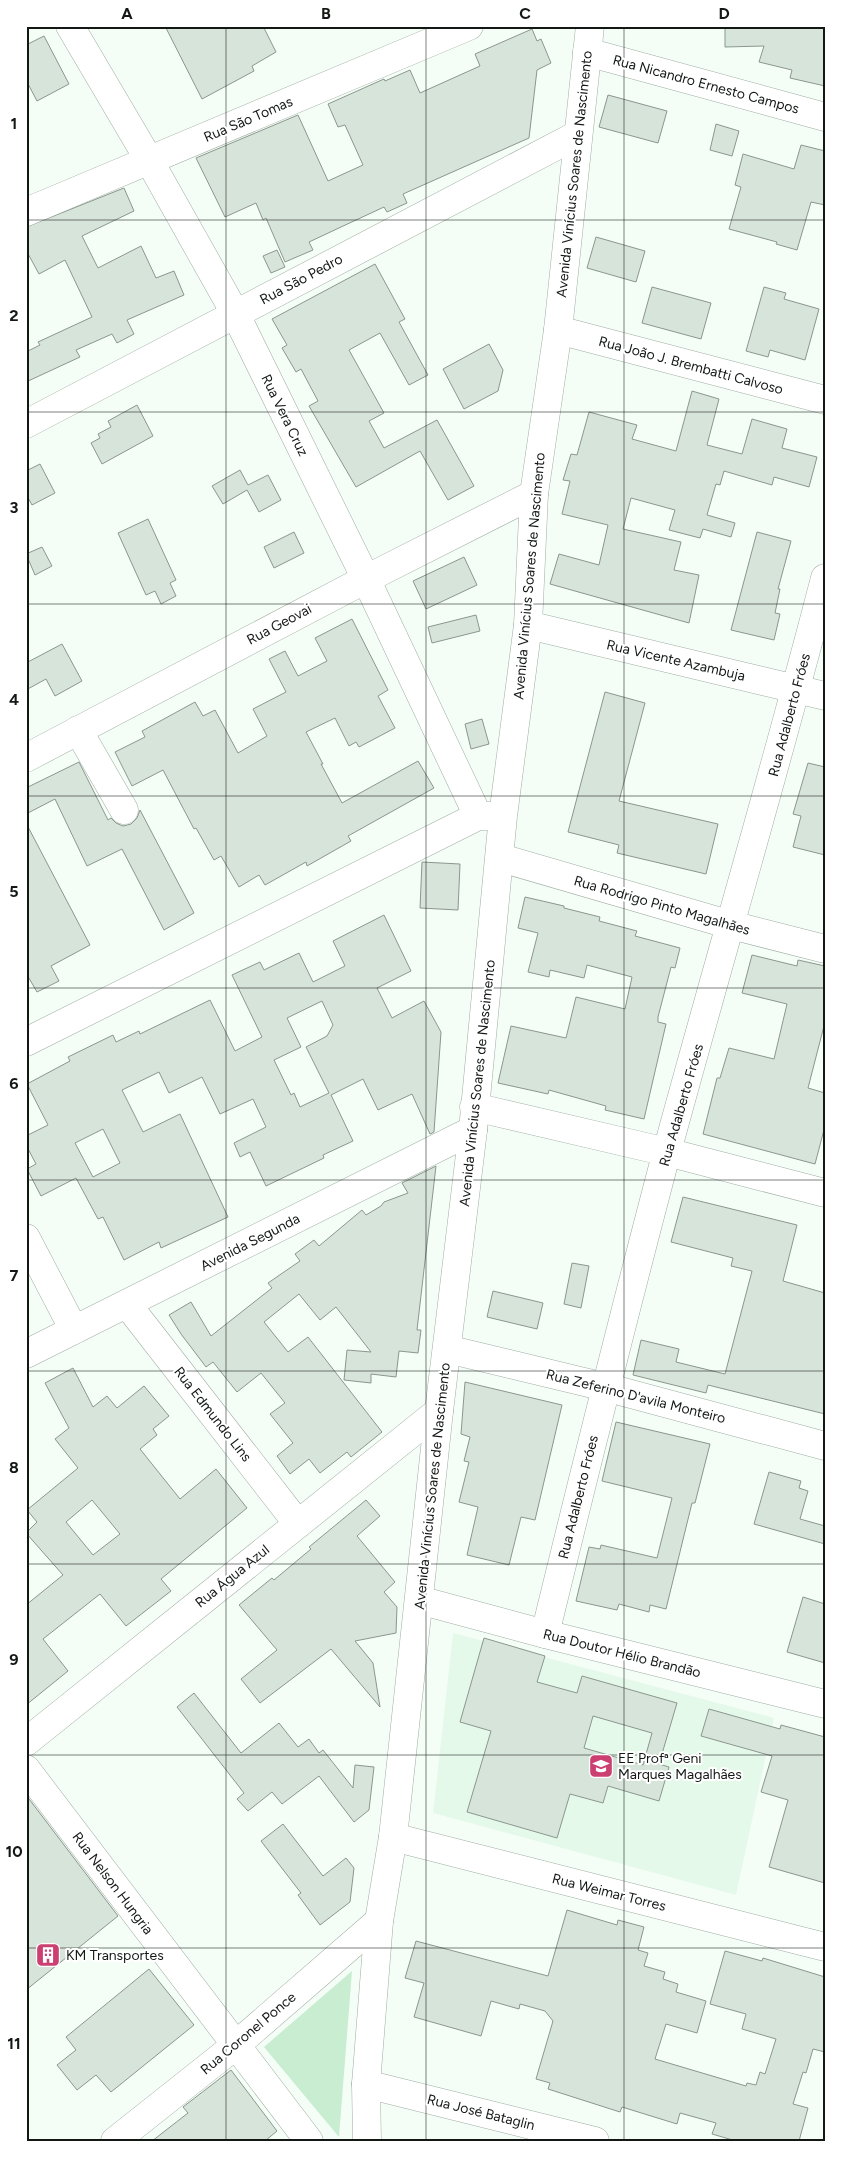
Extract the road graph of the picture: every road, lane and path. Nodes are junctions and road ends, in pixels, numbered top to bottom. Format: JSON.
{"nodes":[{"id":1,"x":70,"y":26,"type":"edge"},
{"id":2,"x":469,"y":26,"type":"edge"},
{"id":3,"x":588,"y":39,"type":"edge"},
{"id":4,"x":825,"y":117,"type":"edge"},
{"id":5,"x":577,"y":135,"type":"junction"},
{"id":6,"x":149,"y":160,"type":"junction"},
{"id":7,"x":26,"y":212,"type":"edge"},
{"id":8,"x":235,"y":313,"type":"junction"},
{"id":9,"x":558,"y":330,"type":"junction"},
{"id":10,"x":825,"y":400,"type":"edge"},
{"id":11,"x":26,"y":424,"type":"edge"},
{"id":12,"x":534,"y":494,"type":"junction"},
{"id":13,"x":366,"y":578,"type":"junction"},
{"id":14,"x":825,"y":578,"type":"edge"},
{"id":15,"x":528,"y":625,"type":"junction"},
{"id":16,"x":797,"y":688,"type":"junction"},
{"id":17,"x":825,"y":696,"type":"edge"},
{"id":18,"x":78,"y":730,"type":"junction"},
{"id":19,"x":26,"y":758,"type":"edge"},
{"id":20,"x":124,"y":810,"type":"dead end"},
{"id":21,"x":491,"y":816,"type":"junction"},
{"id":22,"x":501,"y":858,"type":"junction"},
{"id":23,"x":731,"y":925,"type":"junction"},
{"id":24,"x":825,"y":950,"type":"edge"},
{"id":25,"x":26,"y":1042,"type":"edge"},
{"id":26,"x":474,"y":1118,"type":"junction"},
{"id":27,"x":667,"y":1152,"type":"junction"},
{"id":28,"x":825,"y":1193,"type":"edge"},
{"id":29,"x":26,"y":1238,"type":"edge"},
{"id":30,"x":127,"y":1304,"type":"junction"},
{"id":31,"x":74,"y":1330,"type":"junction"},
{"id":32,"x":447,"y":1349,"type":"junction"},
{"id":33,"x":26,"y":1354,"type":"edge"},
{"id":34,"x":605,"y":1387,"type":"junction"},
{"id":35,"x":439,"y":1411,"type":"junction"},
{"id":36,"x":825,"y":1446,"type":"edge"},
{"id":37,"x":298,"y":1524,"type":"junction"},
{"id":38,"x":419,"y":1600,"type":"junction"},
{"id":39,"x":545,"y":1634,"type":"junction"},
{"id":40,"x":825,"y":1704,"type":"edge"},
{"id":41,"x":26,"y":1742,"type":"edge"},
{"id":42,"x":26,"y":1768,"type":"edge"},
{"id":43,"x":393,"y":1837,"type":"junction"},
{"id":44,"x":379,"y":1921,"type":"junction"},
{"id":45,"x":825,"y":1947,"type":"edge"},
{"id":46,"x":236,"y":2045,"type":"junction"},
{"id":47,"x":366,"y":2084,"type":"junction"},
{"id":48,"x":115,"y":2141,"type":"edge"},
{"id":49,"x":309,"y":2141,"type":"edge"},
{"id":50,"x":366,"y":2141,"type":"edge"},
{"id":51,"x":595,"y":2141,"type":"edge"}],
"edges":[{"from":1,"to":6,"type":"street","name":"Rua Vera Cruz"},
{"from":2,"to":6,"type":"street","name":"Rua São Tomas"},
{"from":3,"to":4,"type":"street","name":"Rua Nicandro Ernesto Campos"},
{"from":3,"to":5,"type":"street","name":"Avenida Vinícius Soares de Nascimento"},
{"from":5,"to":8,"type":"street","name":"Rua São Pedro"},
{"from":5,"to":9,"type":"street","name":"Avenida Vinícius Soares de Nascimento"},
{"from":6,"to":7,"type":"street","name":"Rua São Tomas"},
{"from":6,"to":8,"type":"street","name":"Rua Vera Cruz"},
{"from":8,"to":11,"type":"street","name":"Rua São Pedro"},
{"from":8,"to":13,"type":"street","name":"Rua Vera Cruz"},
{"from":9,"to":10,"type":"street","name":"Rua João J. Brembatti Calvoso"},
{"from":9,"to":12,"type":"street","name":"Avenida Vinícius Soares de Nascimento"},
{"from":12,"to":13,"type":"street","name":"Rua Geovai"},
{"from":12,"to":15,"type":"street","name":"Avenida Vinícius Soares de Nascimento"},
{"from":13,"to":18,"type":"street","name":"Rua Geovai"},
{"from":13,"to":21,"type":"street","name":"Rua Vera Cruz"},
{"from":14,"to":16,"type":"street","name":"Rua Adalberto Fróes"},
{"from":15,"to":16,"type":"street","name":"Rua Vicente Azambuja"},
{"from":15,"to":21,"type":"street","name":"Avenida Vinícius Soares de Nascimento"},
{"from":16,"to":17,"type":"street","name":"Rua Vicente Azambuja"},
{"from":16,"to":23,"type":"street","name":"Rua Adalberto Fróes"},
{"from":18,"to":19,"type":"street","name":"Rua Geovai"},
{"from":18,"to":20,"type":"street"},
{"from":21,"to":22,"type":"street","name":"Avenida Vinícius Soares de Nascimento"},
{"from":21,"to":25,"type":"street"},
{"from":22,"to":23,"type":"street","name":"Rua Rodrigo Pinto Magalhães"},
{"from":22,"to":26,"type":"street","name":"Avenida Vinícius Soares de Nascimento"},
{"from":23,"to":24,"type":"street","name":"Rua Rodrigo Pinto Magalhães"},
{"from":23,"to":27,"type":"street","name":"Rua Adalberto Fróes"},
{"from":26,"to":27,"type":"street"},
{"from":26,"to":30,"type":"street","name":"Avenida Segunda"},
{"from":26,"to":32,"type":"street","name":"Avenida Vinícius Soares de Nascimento"},
{"from":27,"to":28,"type":"street"},
{"from":27,"to":34,"type":"street","name":"Rua Adalberto Fróes"},
{"from":29,"to":31,"type":"street"},
{"from":30,"to":31,"type":"street","name":"Avenida Segunda"},
{"from":30,"to":37,"type":"street","name":"Rua Edmundo Lins"},
{"from":31,"to":33,"type":"street","name":"Avenida Segunda"},
{"from":32,"to":34,"type":"street","name":"Rua Zeferino D'avila Monteiro"},
{"from":32,"to":35,"type":"street","name":"Avenida Vinícius Soares de Nascimento"},
{"from":34,"to":36,"type":"street","name":"Rua Zeferino D'avila Monteiro"},
{"from":34,"to":39,"type":"street","name":"Rua Adalberto Fróes"},
{"from":35,"to":37,"type":"street","name":"Rua Água Azul"},
{"from":35,"to":38,"type":"street","name":"Avenida Vinícius Soares de Nascimento"},
{"from":37,"to":41,"type":"street","name":"Rua Água Azul"},
{"from":38,"to":39,"type":"street","name":"Rua Doutor Hélio Brandão"},
{"from":38,"to":43,"type":"street","name":"Avenida Vinícius Soares de Nascimento"},
{"from":39,"to":40,"type":"street","name":"Rua Doutor Hélio Brandão"},
{"from":42,"to":46,"type":"street","name":"Rua Nelson Hungria"},
{"from":43,"to":44,"type":"street","name":"Avenida Vinícius Soares de Nascimento"},
{"from":43,"to":45,"type":"street","name":"Rua Weimar Torres"},
{"from":44,"to":46,"type":"street","name":"Rua Coronel Ponce"},
{"from":44,"to":47,"type":"street","name":"Avenida Vinícius Soares de Nascimento"},
{"from":46,"to":48,"type":"street","name":"Rua Coronel Ponce"},
{"from":46,"to":49,"type":"street","name":"Rua Nelson Hungria"},
{"from":47,"to":50,"type":"street","name":"Avenida Vinícius Soares de Nascimento"},
{"from":47,"to":51,"type":"street","name":"Rua José Bataglin"}]}
